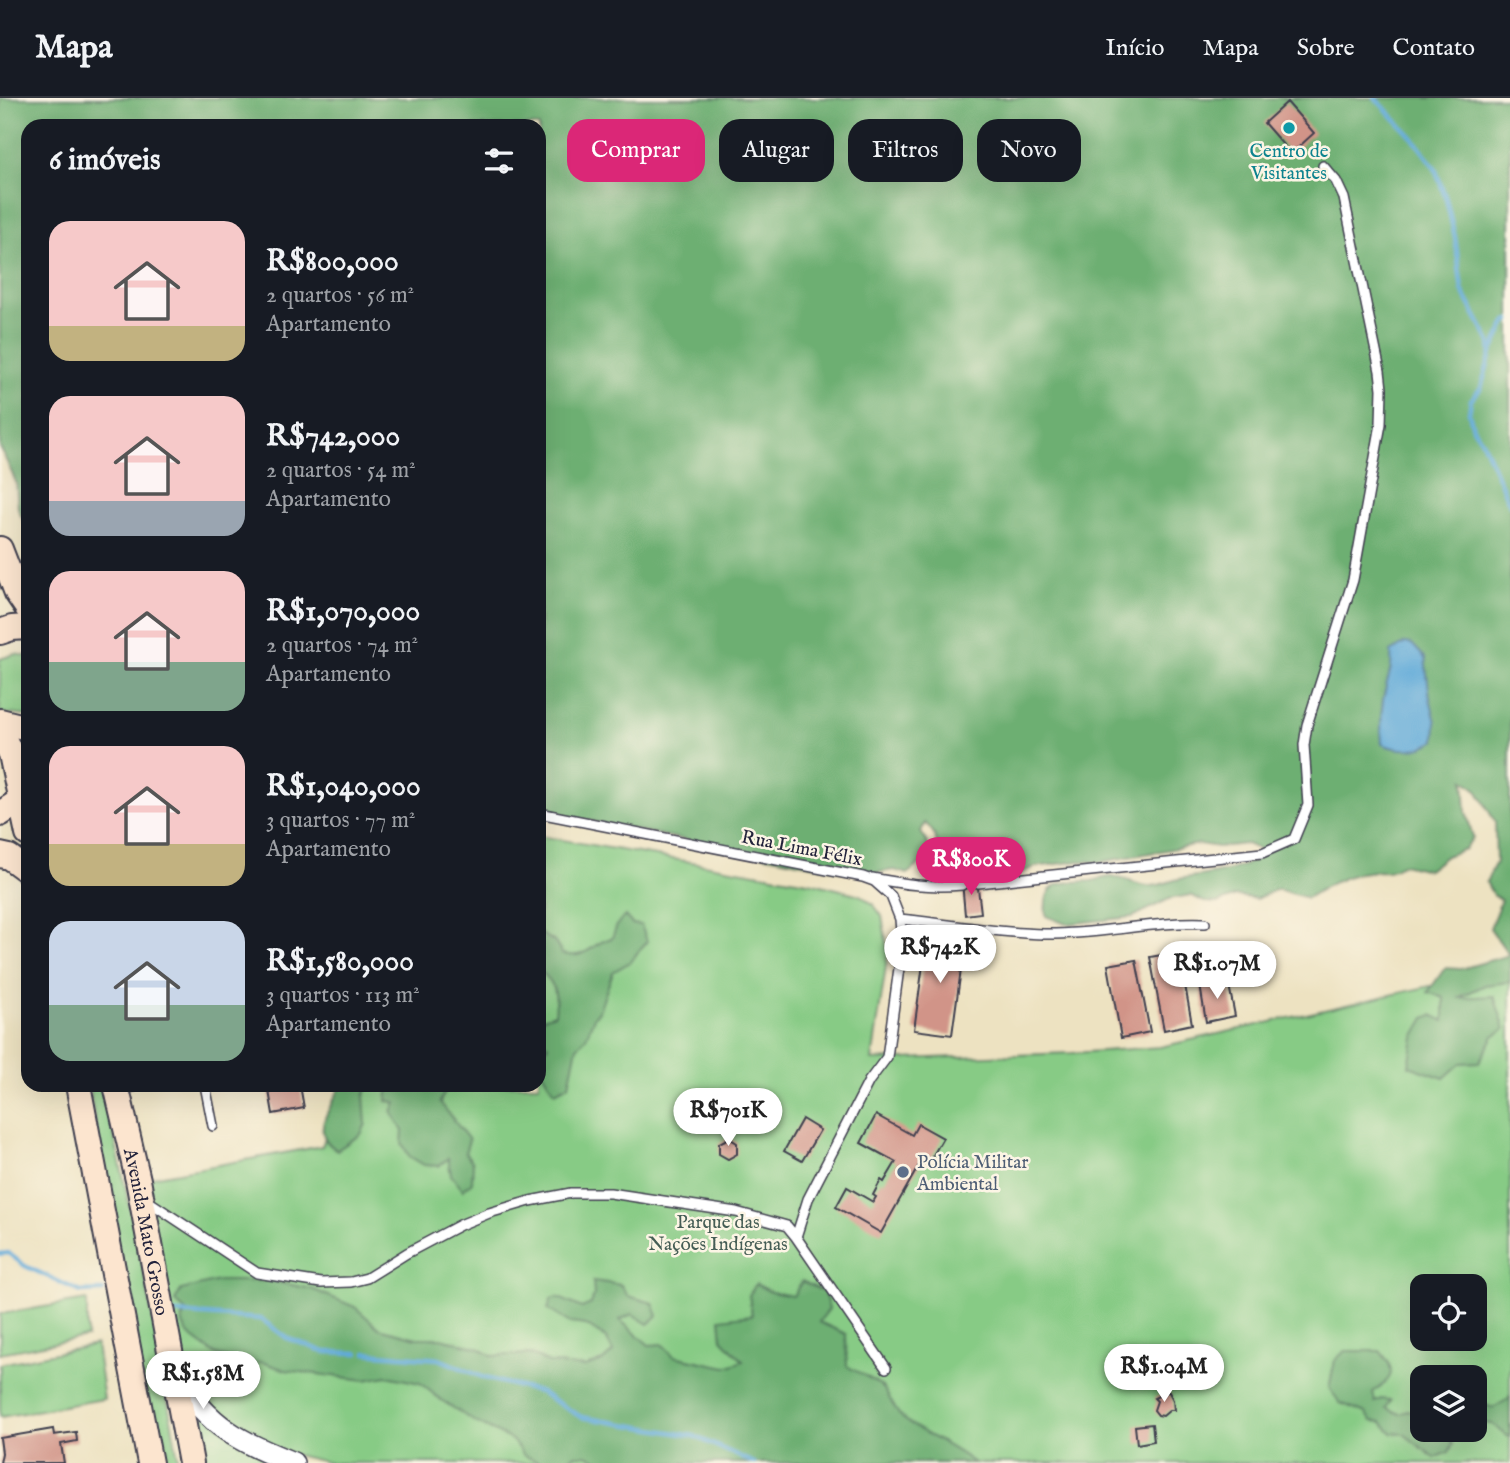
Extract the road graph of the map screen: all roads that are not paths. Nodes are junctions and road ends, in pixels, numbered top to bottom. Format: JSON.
{"nodes":[{"id":1,"x":1323,"y":166,"type":"dead end"},
{"id":2,"x":0,"y":549,"type":"edge"},
{"id":3,"x":21,"y":599,"type":"edge"},
{"id":4,"x":21,"y":627,"type":"edge"},
{"id":5,"x":0,"y":632,"type":"edge"},
{"id":6,"x":0,"y":720,"type":"edge"},
{"id":7,"x":21,"y":726,"type":"edge"},
{"id":8,"x":0,"y":730,"type":"edge"},
{"id":9,"x":21,"y":800,"type":"joint"},
{"id":10,"x":0,"y":814,"type":"edge"},
{"id":11,"x":546,"y":814,"type":"edge"},
{"id":12,"x":0,"y":855,"type":"edge"},
{"id":13,"x":21,"y":866,"type":"edge"},
{"id":14,"x":863,"y":877,"type":"junction"},
{"id":15,"x":978,"y":883,"type":"dead end"},
{"id":16,"x":962,"y":885,"type":"dead end"},
{"id":17,"x":900,"y":919,"type":"junction"},
{"id":18,"x":1205,"y":923,"type":"dead end"},
{"id":19,"x":79,"y":1092,"type":"edge"},
{"id":20,"x":117,"y":1092,"type":"edge"},
{"id":21,"x":206,"y":1092,"type":"edge"},
{"id":22,"x":213,"y":1126,"type":"dead end"},
{"id":23,"x":141,"y":1196,"type":"junction"},
{"id":24,"x":796,"y":1237,"type":"junction"},
{"id":25,"x":171,"y":1367,"type":"junction"},
{"id":26,"x":886,"y":1368,"type":"dead end"},
{"id":27,"x":150,"y":1463,"type":"edge"},
{"id":28,"x":191,"y":1463,"type":"edge"},
{"id":29,"x":290,"y":1463,"type":"edge"}],
"edges":[{"from":1,"to":15,"type":"lane"},
{"from":2,"to":3,"type":"main road"},
{"from":4,"to":5,"type":"main road"},
{"from":6,"to":7,"type":"main road"},
{"from":8,"to":9,"type":"main road"},
{"from":9,"to":10,"type":"main road"},
{"from":11,"to":14,"type":"lane","name":"Rua Lima Félix"},
{"from":12,"to":13,"type":"main road"},
{"from":14,"to":16,"type":"lane"},
{"from":14,"to":17,"type":"lane","name":"Rua Lima Félix"},
{"from":17,"to":18,"type":"lane"},
{"from":17,"to":24,"type":"lane","name":"Rua Lima Félix"},
{"from":19,"to":27,"type":"main road","name":"Avenida Mato Grosso"},
{"from":20,"to":23,"type":"main road","name":"Avenida Mato Grosso"},
{"from":21,"to":22,"type":"lane"},
{"from":23,"to":24,"type":"lane"},
{"from":23,"to":25,"type":"main road","name":"Avenida Mato Grosso"},
{"from":24,"to":26,"type":"lane"},
{"from":25,"to":28,"type":"main road","name":"Avenida Mato Grosso"},
{"from":25,"to":29,"type":"street"}]}
